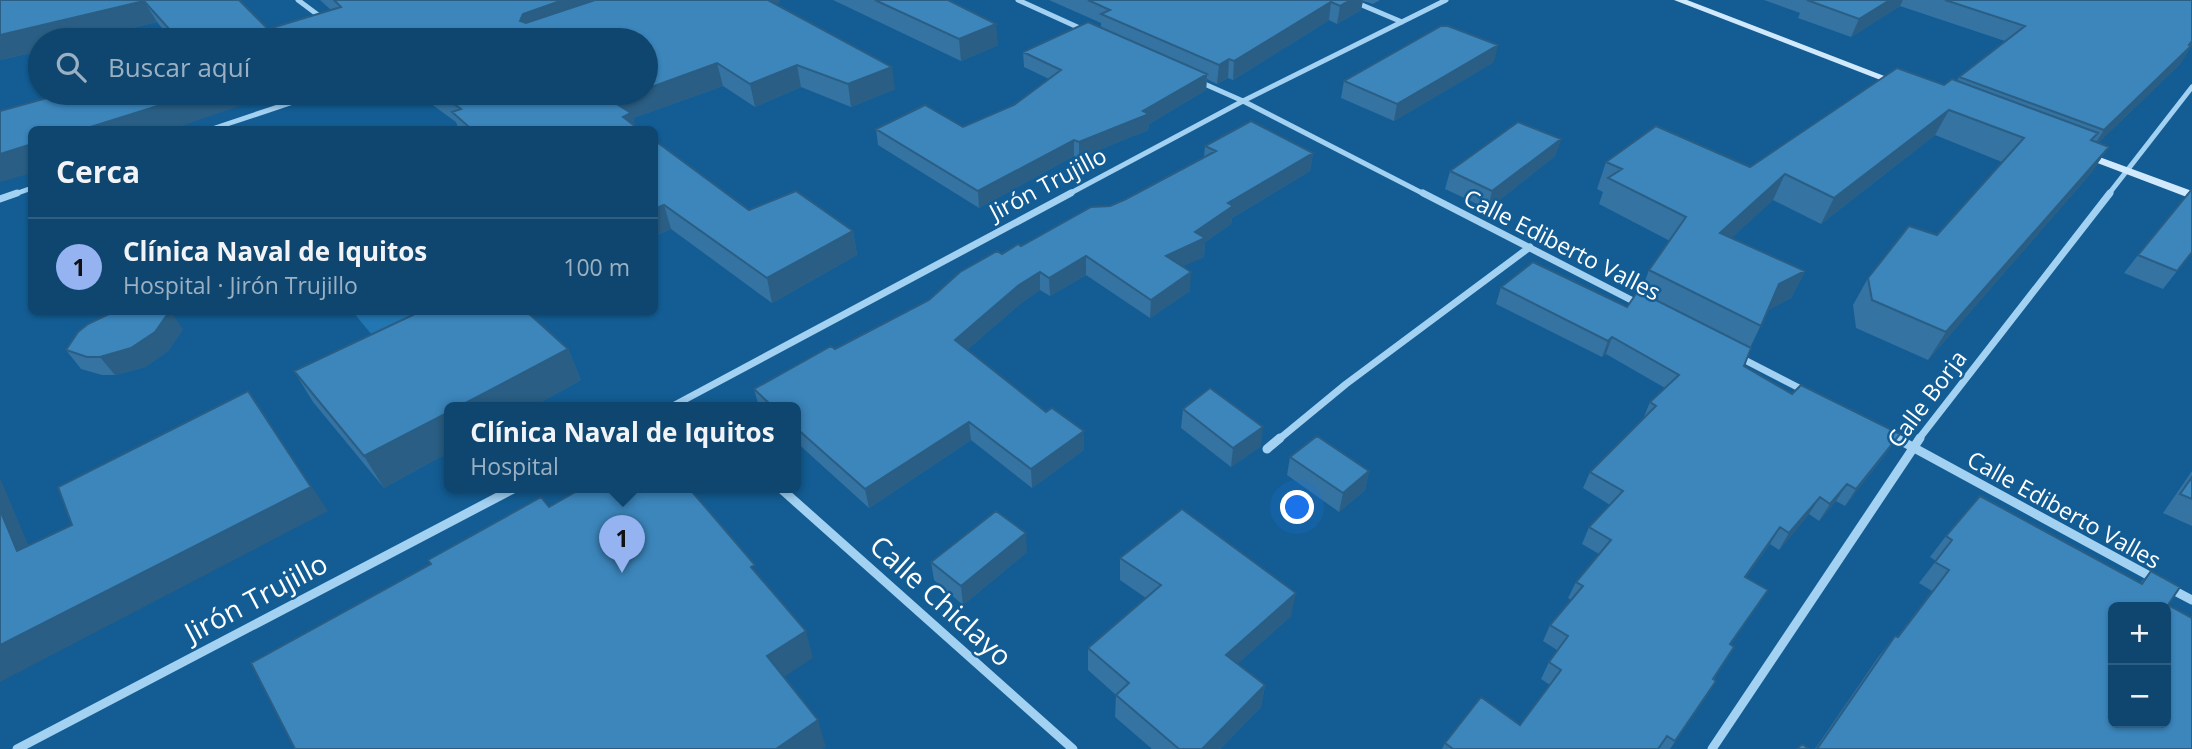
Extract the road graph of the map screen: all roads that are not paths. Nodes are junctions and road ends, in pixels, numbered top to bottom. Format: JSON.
{"nodes":[{"id":1,"x":298,"y":0,"type":"edge"},
{"id":2,"x":1018,"y":0,"type":"edge"},
{"id":3,"x":1350,"y":0,"type":"edge"},
{"id":4,"x":1446,"y":0,"type":"edge"},
{"id":5,"x":1679,"y":0,"type":"edge"},
{"id":6,"x":318,"y":15,"type":"edge"},
{"id":7,"x":1402,"y":22,"type":"junction"},
{"id":8,"x":1093,"y":34,"type":"edge"},
{"id":9,"x":1193,"y":79,"type":"edge"},
{"id":10,"x":2192,"y":87,"type":"edge"},
{"id":11,"x":1913,"y":89,"type":"edge"},
{"id":12,"x":1243,"y":101,"type":"junction"},
{"id":13,"x":284,"y":105,"type":"edge"},
{"id":14,"x":221,"y":126,"type":"edge"},
{"id":15,"x":2069,"y":149,"type":"edge"},
{"id":16,"x":2129,"y":172,"type":"junction"},
{"id":17,"x":28,"y":189,"type":"edge"},
{"id":18,"x":2192,"y":195,"type":"edge"},
{"id":19,"x":0,"y":199,"type":"edge"},
{"id":20,"x":1530,"y":247,"type":"junction"},
{"id":21,"x":1641,"y":305,"type":"edge"},
{"id":22,"x":1728,"y":351,"type":"edge"},
{"id":23,"x":1814,"y":396,"type":"edge"},
{"id":24,"x":690,"y":402,"type":"edge"},
{"id":25,"x":1876,"y":428,"type":"edge"},
{"id":26,"x":1913,"y":447,"type":"junction"},
{"id":27,"x":1267,"y":449,"type":"dead end"},
{"id":28,"x":506,"y":493,"type":"edge"},
{"id":29,"x":786,"y":493,"type":"edge"},
{"id":30,"x":2192,"y":600,"type":"edge"},
{"id":31,"x":17,"y":749,"type":"edge"},
{"id":32,"x":1073,"y":749,"type":"edge"},
{"id":33,"x":1712,"y":749,"type":"edge"}],
"edges":[{"from":1,"to":6,"type":"street"},
{"from":2,"to":8,"type":"street"},
{"from":3,"to":7,"type":"street"},
{"from":4,"to":7,"type":"street","name":"Jirón Trujillo"},
{"from":5,"to":11,"type":"main road"},
{"from":7,"to":12,"type":"street","name":"Jirón Trujillo"},
{"from":9,"to":12,"type":"street","name":"Calle Ediberto Valles"},
{"from":10,"to":16,"type":"street","name":"Calle Borja"},
{"from":12,"to":20,"type":"street","name":"Calle Ediberto Valles"},
{"from":12,"to":24,"type":"street","name":"Jirón Trujillo"},
{"from":13,"to":14,"type":"street"},
{"from":15,"to":16,"type":"main road"},
{"from":16,"to":18,"type":"main road"},
{"from":16,"to":26,"type":"street","name":"Calle Borja"},
{"from":17,"to":19,"type":"street"},
{"from":20,"to":21,"type":"street","name":"Calle Ediberto Valles"},
{"from":20,"to":27,"type":"street"},
{"from":22,"to":23,"type":"street"},
{"from":25,"to":26,"type":"street","name":"Calle Ediberto Valles"},
{"from":26,"to":30,"type":"street","name":"Calle Ediberto Valles"},
{"from":26,"to":33,"type":"street","name":"Calle Borja"},
{"from":28,"to":31,"type":"street","name":"Jirón Trujillo"},
{"from":29,"to":32,"type":"street","name":"Calle Chiclayo"}]}
